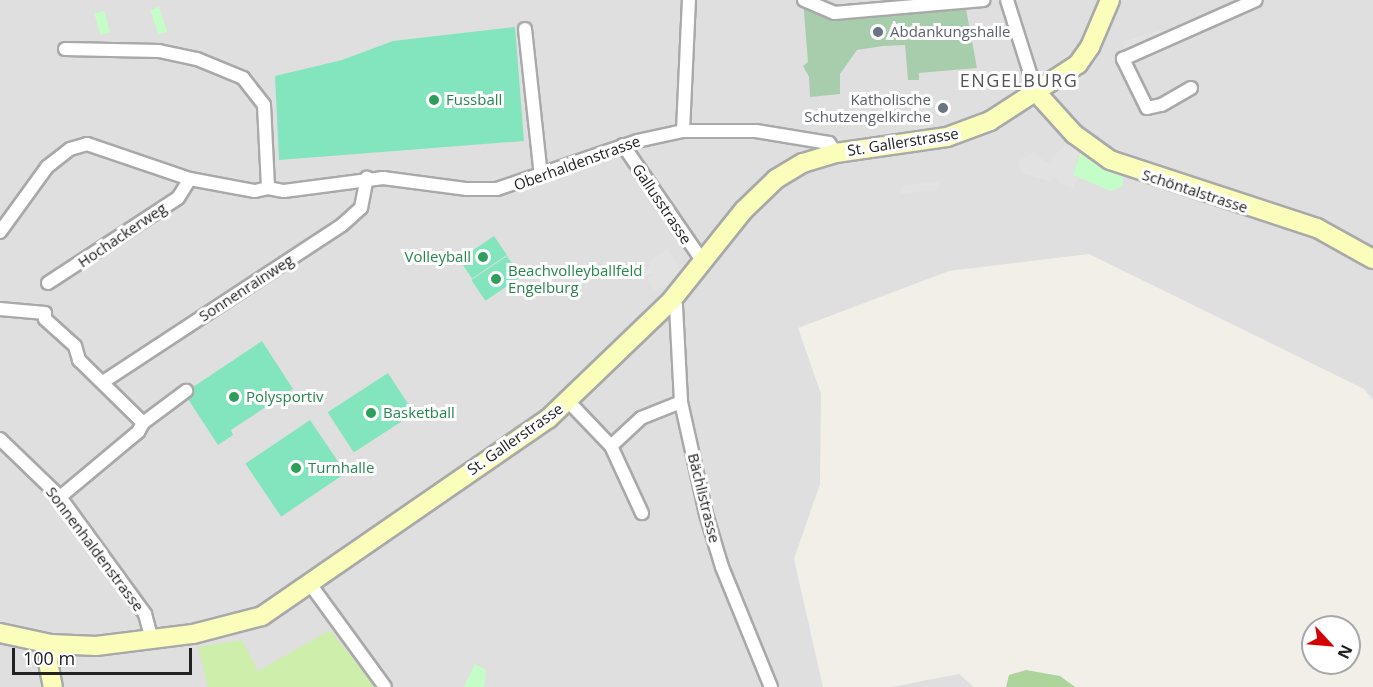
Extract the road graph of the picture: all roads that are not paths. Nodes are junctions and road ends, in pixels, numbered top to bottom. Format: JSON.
{"nodes":[{"id":1,"x":689,"y":0,"type":"edge"},
{"id":2,"x":804,"y":0,"type":"edge"},
{"id":3,"x":983,"y":0,"type":"edge"},
{"id":4,"x":1006,"y":0,"type":"edge"},
{"id":5,"x":1110,"y":0,"type":"edge"},
{"id":6,"x":1256,"y":0,"type":"edge"},
{"id":7,"x":895,"y":2,"type":"edge"},
{"id":8,"x":525,"y":29,"type":"dead end"},
{"id":9,"x":65,"y":49,"type":"dead end"},
{"id":10,"x":1191,"y":88,"type":"dead end"},
{"id":11,"x":1036,"y":92,"type":"junction"},
{"id":12,"x":683,"y":131,"type":"junction"},
{"id":13,"x":623,"y":145,"type":"junction"},
{"id":14,"x":836,"y":153,"type":"junction"},
{"id":15,"x":541,"y":176,"type":"junction"},
{"id":16,"x":366,"y":178,"type":"junction"},
{"id":17,"x":190,"y":179,"type":"junction"},
{"id":18,"x":268,"y":188,"type":"junction"},
{"id":19,"x":0,"y":232,"type":"edge"},
{"id":20,"x":1373,"y":259,"type":"edge"},
{"id":21,"x":703,"y":262,"type":"junction"},
{"id":22,"x":48,"y":283,"type":"dead end"},
{"id":23,"x":671,"y":301,"type":"junction"},
{"id":24,"x":0,"y":309,"type":"edge"},
{"id":25,"x":103,"y":382,"type":"junction"},
{"id":26,"x":186,"y":391,"type":"dead end"},
{"id":27,"x":568,"y":401,"type":"junction"},
{"id":28,"x":681,"y":402,"type":"junction"},
{"id":29,"x":143,"y":423,"type":"junction"},
{"id":30,"x":0,"y":439,"type":"edge"},
{"id":31,"x":611,"y":446,"type":"junction"},
{"id":32,"x":60,"y":497,"type":"junction"},
{"id":33,"x":642,"y":513,"type":"dead end"},
{"id":34,"x":310,"y":584,"type":"junction"},
{"id":35,"x":0,"y":633,"type":"edge"},
{"id":36,"x":152,"y":640,"type":"junction"},
{"id":37,"x":51,"y":644,"type":"junction"},
{"id":38,"x":53,"y":687,"type":"edge"},
{"id":39,"x":385,"y":687,"type":"edge"},
{"id":40,"x":771,"y":687,"type":"edge"}],
"edges":[{"from":1,"to":12,"type":"street"},
{"from":2,"to":7,"type":"street"},
{"from":3,"to":7,"type":"street"},
{"from":4,"to":11,"type":"street"},
{"from":5,"to":11,"type":"street","name":"St. Gallerstrasse"},
{"from":6,"to":10,"type":"street"},
{"from":8,"to":15,"type":"street"},
{"from":9,"to":18,"type":"street"},
{"from":11,"to":14,"type":"street","name":"St. Gallerstrasse"},
{"from":11,"to":20,"type":"street","name":"Schöntalstrasse"},
{"from":12,"to":13,"type":"street","name":"Oberhaldenstrasse"},
{"from":12,"to":14,"type":"street","name":"Oberhaldenstrasse"},
{"from":13,"to":15,"type":"street","name":"Oberhaldenstrasse"},
{"from":13,"to":21,"type":"street","name":"Gallusstrasse"},
{"from":14,"to":21,"type":"street","name":"St. Gallerstrasse"},
{"from":15,"to":16,"type":"street","name":"Oberhaldenstrasse"},
{"from":16,"to":18,"type":"street","name":"Oberhaldenstrasse"},
{"from":16,"to":25,"type":"street","name":"Sonnenrainweg"},
{"from":17,"to":18,"type":"street","name":"Oberhaldenstrasse"},
{"from":17,"to":19,"type":"street","name":"Oberhaldenstrasse"},
{"from":17,"to":22,"type":"street","name":"Hochackerweg"},
{"from":21,"to":23,"type":"street","name":"St. Gallerstrasse"},
{"from":23,"to":27,"type":"street","name":"St. Gallerstrasse"},
{"from":23,"to":28,"type":"street","name":"Bächlistrasse"},
{"from":24,"to":25,"type":"street"},
{"from":25,"to":29,"type":"street"},
{"from":26,"to":29,"type":"street"},
{"from":27,"to":31,"type":"street"},
{"from":27,"to":34,"type":"street","name":"St. Gallerstrasse"},
{"from":28,"to":31,"type":"street"},
{"from":28,"to":40,"type":"street","name":"Bächlistrasse"},
{"from":29,"to":32,"type":"street"},
{"from":30,"to":32,"type":"street","name":"Sonnenhaldenstrasse"},
{"from":31,"to":33,"type":"street"},
{"from":32,"to":36,"type":"street","name":"Sonnenhaldenstrasse"},
{"from":34,"to":36,"type":"street","name":"St. Gallerstrasse"},
{"from":34,"to":39,"type":"street"},
{"from":35,"to":37,"type":"street","name":"St. Gallerstrasse"},
{"from":36,"to":37,"type":"street","name":"St. Gallerstrasse"},
{"from":37,"to":38,"type":"street"}]}
